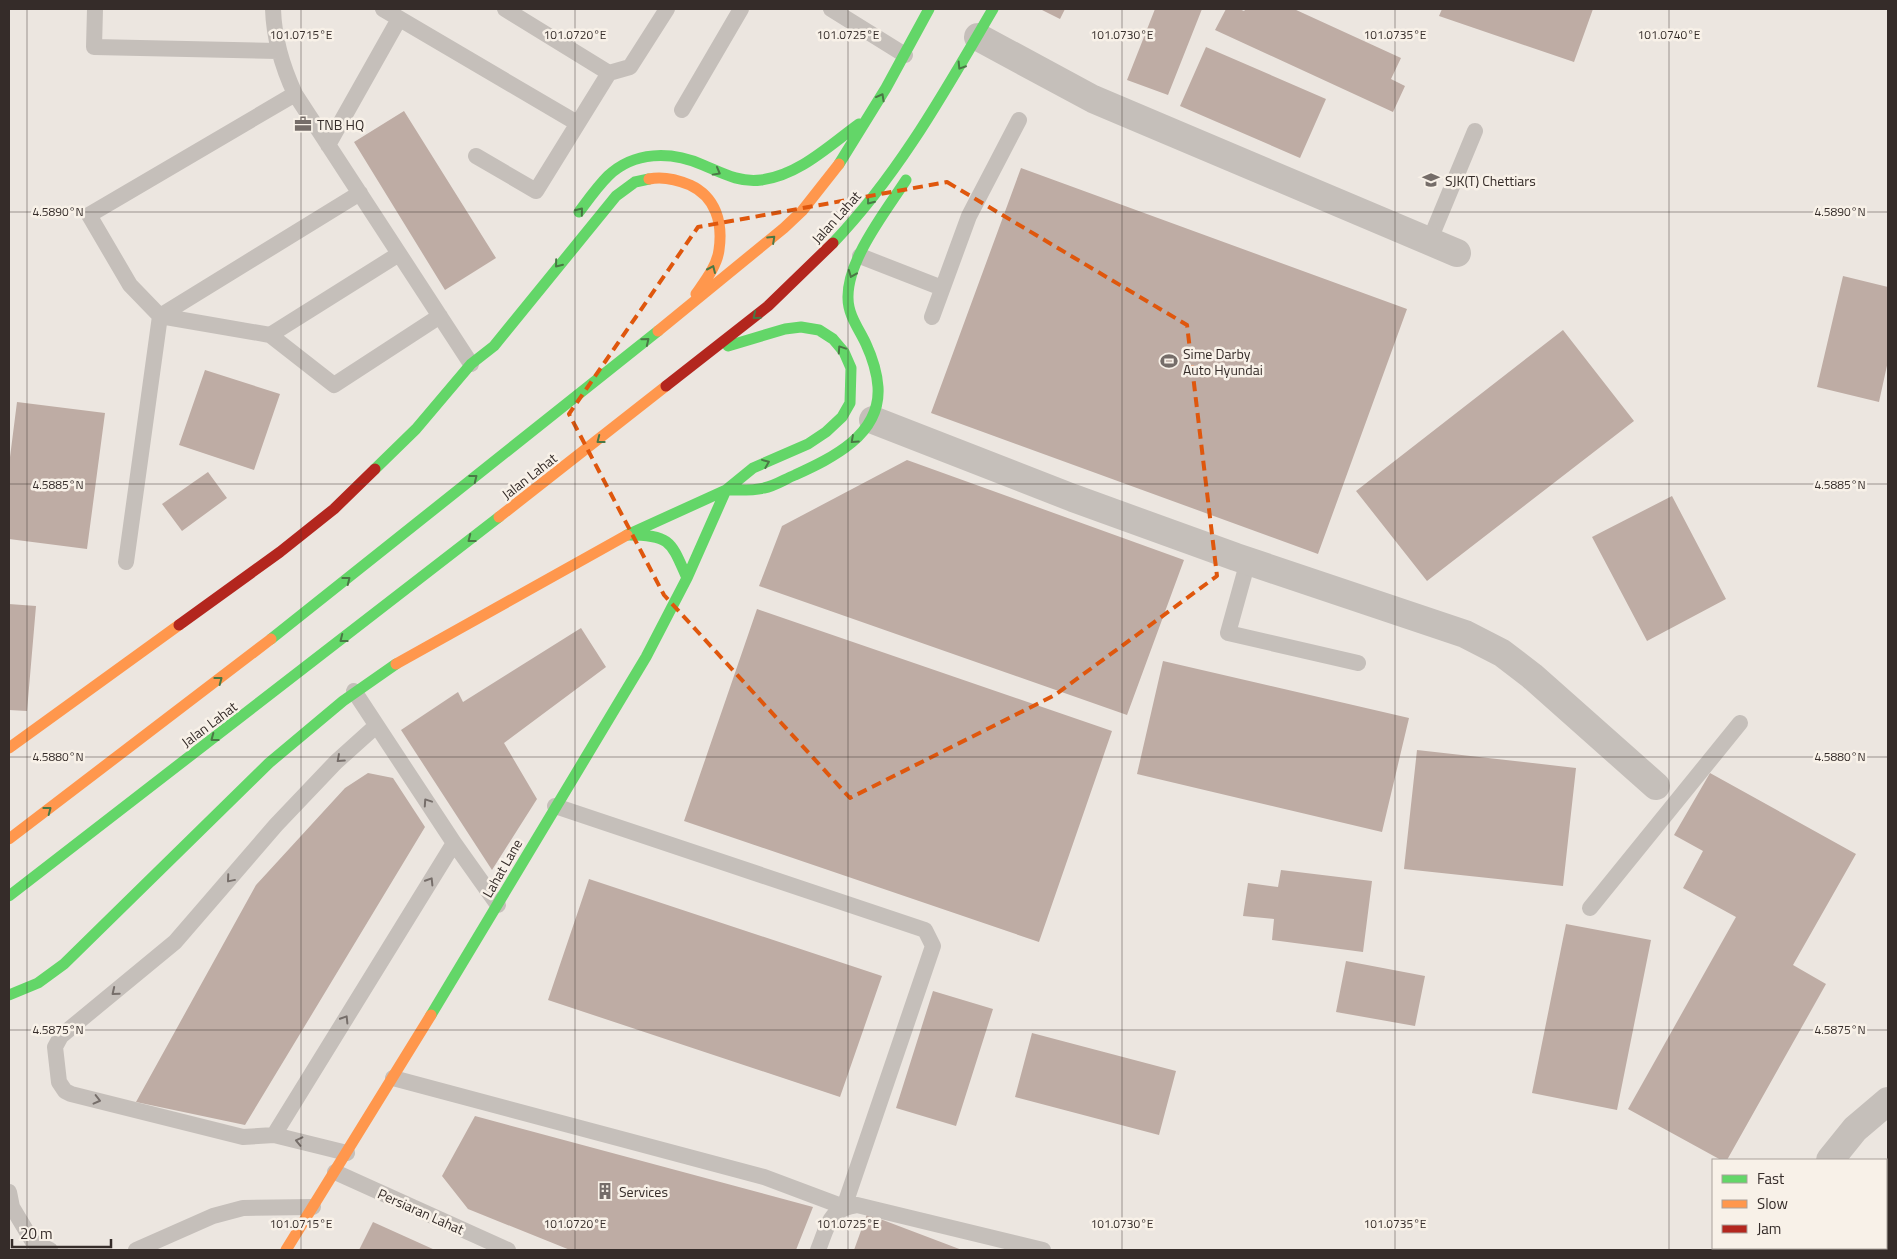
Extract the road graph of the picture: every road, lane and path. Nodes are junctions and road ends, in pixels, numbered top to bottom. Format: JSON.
{"nodes":[{"id":1,"x":96,"y":9,"type":"edge"},
{"id":2,"x":273,"y":9,"type":"edge"},
{"id":3,"x":505,"y":9,"type":"edge"},
{"id":4,"x":667,"y":9,"type":"edge"},
{"id":5,"x":741,"y":9,"type":"edge"},
{"id":6,"x":830,"y":9,"type":"edge"},
{"id":7,"x":929,"y":9,"type":"edge"},
{"id":8,"x":994,"y":9,"type":"edge"},
{"id":9,"x":391,"y":12,"type":"edge"},
{"id":10,"x":978,"y":37,"type":"junction"},
{"id":11,"x":278,"y":51,"type":"junction"},
{"id":12,"x":905,"y":54,"type":"junction"},
{"id":13,"x":609,"y":72,"type":"junction"},
{"id":14,"x":295,"y":94,"type":"junction"},
{"id":15,"x":936,"y":106,"type":"junction"},
{"id":16,"x":682,"y":110,"type":"dead end"},
{"id":17,"x":871,"y":116,"type":"junction"},
{"id":18,"x":1019,"y":120,"type":"dead end"},
{"id":19,"x":577,"y":123,"type":"junction"},
{"id":20,"x":1475,"y":131,"type":"dead end"},
{"id":21,"x":328,"y":145,"type":"junction"},
{"id":22,"x":476,"y":156,"type":"dead end"},
{"id":23,"x":360,"y":193,"type":"junction"},
{"id":24,"x":571,"y":222,"type":"dead end"},
{"id":25,"x":1429,"y":242,"type":"junction"},
{"id":26,"x":1457,"y":253,"type":"dead end"},
{"id":27,"x":399,"y":254,"type":"junction"},
{"id":28,"x":860,"y":256,"type":"junction"},
{"id":29,"x":942,"y":288,"type":"junction"},
{"id":30,"x":686,"y":310,"type":"junction"},
{"id":31,"x":160,"y":316,"type":"junction"},
{"id":32,"x":440,"y":316,"type":"junction"},
{"id":33,"x":932,"y":317,"type":"dead end"},
{"id":34,"x":270,"y":335,"type":"junction"},
{"id":35,"x":484,"y":338,"type":"dead end"},
{"id":36,"x":710,"y":352,"type":"junction"},
{"id":37,"x":471,"y":364,"type":"junction"},
{"id":38,"x":873,"y":420,"type":"junction"},
{"id":39,"x":726,"y":490,"type":"junction"},
{"id":40,"x":627,"y":536,"type":"junction"},
{"id":41,"x":1248,"y":561,"type":"junction"},
{"id":42,"x":126,"y":562,"type":"dead end"},
{"id":43,"x":687,"y":578,"type":"junction"},
{"id":44,"x":1358,"y":663,"type":"dead end"},
{"id":45,"x":354,"y":692,"type":"junction"},
{"id":46,"x":1740,"y":723,"type":"dead end"},
{"id":47,"x":376,"y":726,"type":"junction"},
{"id":48,"x":9,"y":748,"type":"edge"},
{"id":49,"x":1666,"y":794,"type":"junction"},
{"id":50,"x":555,"y":806,"type":"junction"},
{"id":51,"x":9,"y":839,"type":"edge"},
{"id":52,"x":454,"y":842,"type":"junction"},
{"id":53,"x":9,"y":896,"type":"edge"},
{"id":54,"x":498,"y":905,"type":"junction"},
{"id":55,"x":1590,"y":908,"type":"dead end"},
{"id":56,"x":9,"y":995,"type":"edge"},
{"id":57,"x":393,"y":1078,"type":"junction"},
{"id":58,"x":1888,"y":1101,"type":"edge"},
{"id":59,"x":274,"y":1135,"type":"junction"},
{"id":60,"x":347,"y":1153,"type":"junction"},
{"id":61,"x":1831,"y":1159,"type":"edge"},
{"id":62,"x":335,"y":1172,"type":"junction"},
{"id":63,"x":9,"y":1192,"type":"edge"},
{"id":64,"x":313,"y":1207,"type":"junction"},
{"id":65,"x":844,"y":1207,"type":"junction"},
{"id":66,"x":50,"y":1250,"type":"edge"},
{"id":67,"x":136,"y":1250,"type":"edge"},
{"id":68,"x":286,"y":1250,"type":"edge"},
{"id":69,"x":508,"y":1250,"type":"edge"},
{"id":70,"x":818,"y":1250,"type":"edge"},
{"id":71,"x":1043,"y":1250,"type":"edge"}],
"edges":[{"from":1,"to":11,"type":"lane"},
{"from":2,"to":11,"type":"lane"},
{"from":3,"to":13,"type":"lane"},
{"from":4,"to":13,"type":"lane"},
{"from":5,"to":16,"type":"lane"},
{"from":6,"to":12,"type":"lane"},
{"from":7,"to":12,"type":"main road"},
{"from":8,"to":10,"type":"main road","name":"Jalan Lahat"},
{"from":9,"to":19,"type":"lane"},
{"from":9,"to":21,"type":"lane"},
{"from":10,"to":15,"type":"main road","name":"Jalan Lahat","one_way":true},
{"from":10,"to":25,"type":"street"},
{"from":11,"to":14,"type":"lane"},
{"from":17,"to":12,"type":"main road","one_way":true},
{"from":13,"to":19,"type":"lane"},
{"from":14,"to":21,"type":"lane"},
{"from":14,"to":31,"type":"lane"},
{"from":15,"to":28,"type":"main road"},
{"from":15,"to":36,"type":"main road","name":"Jalan Lahat","one_way":true},
{"from":24,"to":17,"type":"main road","one_way":true},
{"from":30,"to":17,"type":"main road","one_way":true},
{"from":18,"to":29,"type":"lane"},
{"from":19,"to":22,"type":"lane"},
{"from":20,"to":25,"type":"lane"},
{"from":21,"to":23,"type":"lane"},
{"from":23,"to":27,"type":"lane"},
{"from":23,"to":31,"type":"lane"},
{"from":25,"to":26,"type":"street"},
{"from":27,"to":32,"type":"lane"},
{"from":27,"to":34,"type":"lane"},
{"from":28,"to":29,"type":"lane"},
{"from":28,"to":38,"type":"main road","one_way":true},
{"from":29,"to":33,"type":"lane"},
{"from":30,"to":37,"type":"main road","one_way":true},
{"from":51,"to":30,"type":"main road","one_way":true},
{"from":31,"to":34,"type":"lane"},
{"from":31,"to":42,"type":"lane"},
{"from":32,"to":34,"type":"lane"},
{"from":32,"to":37,"type":"lane"},
{"from":35,"to":37,"type":"main road"},
{"from":39,"to":36,"type":"main road","one_way":true},
{"from":36,"to":53,"type":"main road","name":"Jalan Lahat","one_way":true},
{"from":37,"to":48,"type":"main road"},
{"from":38,"to":39,"type":"main road","one_way":true},
{"from":38,"to":41,"type":"street"},
{"from":39,"to":40,"type":"main road"},
{"from":39,"to":43,"type":"main road","name":"Lahat Lane"},
{"from":40,"to":43,"type":"main road"},
{"from":40,"to":45,"type":"main road"},
{"from":41,"to":44,"type":"lane"},
{"from":41,"to":49,"type":"street"},
{"from":43,"to":50,"type":"main road","name":"Lahat Lane"},
{"from":45,"to":47,"type":"lane"},
{"from":45,"to":56,"type":"main road"},
{"from":46,"to":49,"type":"lane"},
{"from":52,"to":47,"type":"lane","one_way":true},
{"from":47,"to":59,"type":"lane","one_way":true},
{"from":49,"to":55,"type":"lane"},
{"from":50,"to":54,"type":"main road","name":"Lahat Lane"},
{"from":50,"to":65,"type":"lane"},
{"from":52,"to":54,"type":"lane"},
{"from":59,"to":52,"type":"lane","one_way":true},
{"from":54,"to":57,"type":"main road","name":"Lahat Lane"},
{"from":57,"to":60,"type":"main road","name":"Lahat Lane"},
{"from":57,"to":65,"type":"lane"},
{"from":58,"to":61,"type":"street"},
{"from":60,"to":59,"type":"lane","one_way":true},
{"from":60,"to":62,"type":"main road","name":"Lahat Lane"},
{"from":62,"to":64,"type":"main road","name":"Lahat Lane"},
{"from":62,"to":69,"type":"lane","name":"Persiaran Lahat"},
{"from":63,"to":66,"type":"lane"},
{"from":64,"to":67,"type":"lane"},
{"from":64,"to":68,"type":"main road","name":"Lahat Lane"},
{"from":65,"to":70,"type":"lane"},
{"from":65,"to":71,"type":"lane"}]}
